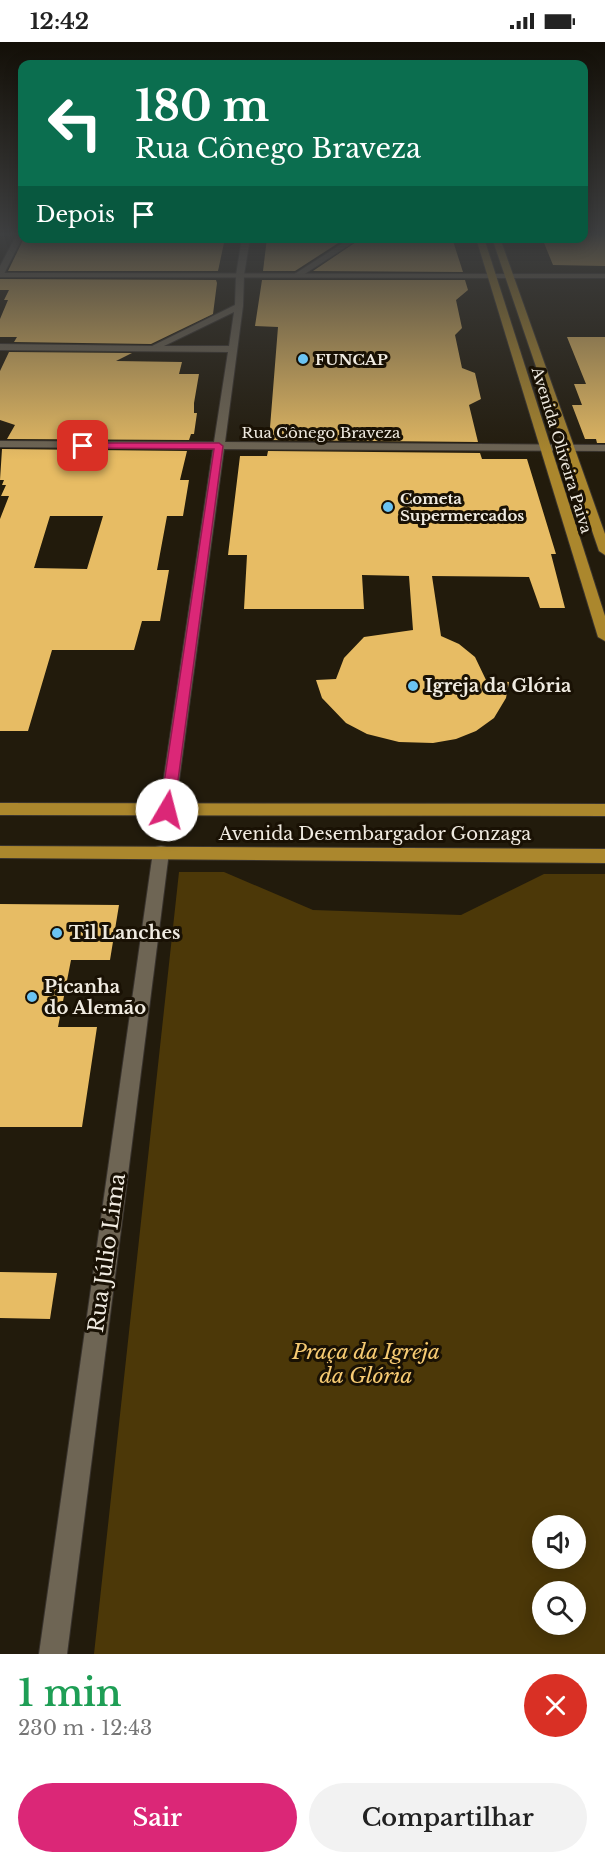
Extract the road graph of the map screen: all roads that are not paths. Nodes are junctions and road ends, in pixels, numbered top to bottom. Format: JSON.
{"nodes":[{"id":1,"x":232,"y":309,"type":"edge"},
{"id":2,"x":238,"y":309,"type":"edge"},
{"id":3,"x":502,"y":309,"type":"edge"},
{"id":4,"x":520,"y":309,"type":"edge"},
{"id":5,"x":0,"y":347,"type":"edge"},
{"id":6,"x":153,"y":347,"type":"junction"},
{"id":7,"x":232,"y":349,"type":"junction"},
{"id":8,"x":0,"y":444,"type":"edge"},
{"id":9,"x":219,"y":446,"type":"junction"},
{"id":10,"x":545,"y":448,"type":"junction"},
{"id":11,"x":569,"y":448,"type":"junction"},
{"id":12,"x":605,"y":448,"type":"edge"},
{"id":13,"x":605,"y":551,"type":"edge"},
{"id":14,"x":605,"y":637,"type":"edge"},
{"id":15,"x":0,"y":809,"type":"edge"},
{"id":16,"x":167,"y":810,"type":"junction"},
{"id":17,"x":605,"y":810,"type":"edge"},
{"id":18,"x":0,"y":852,"type":"edge"},
{"id":19,"x":161,"y":852,"type":"junction"},
{"id":20,"x":605,"y":856,"type":"edge"},
{"id":21,"x":53,"y":1654,"type":"edge"}],
"edges":[{"from":1,"to":6,"type":"street"},
{"from":2,"to":7,"type":"street"},
{"from":3,"to":10,"type":"main road","name":"Avenida Oliveira Paiva"},
{"from":4,"to":11,"type":"main road","name":"Avenida Oliveira Paiva"},
{"from":5,"to":6,"type":"street"},
{"from":6,"to":7,"type":"street"},
{"from":7,"to":9,"type":"street"},
{"from":8,"to":9,"type":"street","name":"Rua Cônego Braveza"},
{"from":9,"to":10,"type":"street","name":"Rua Cônego Braveza"},
{"from":9,"to":16,"type":"street"},
{"from":10,"to":11,"type":"street","name":"Rua Cônego Braveza"},
{"from":10,"to":14,"type":"main road","name":"Avenida Oliveira Paiva"},
{"from":11,"to":12,"type":"street","name":"Rua Cônego Braveza"},
{"from":11,"to":13,"type":"main road","name":"Avenida Oliveira Paiva"},
{"from":15,"to":16,"type":"main road","name":"Avenida Desembargador Gonzaga"},
{"from":16,"to":17,"type":"main road","name":"Avenida Desembargador Gonzaga"},
{"from":18,"to":19,"type":"main road","name":"Avenida Desembargador Gonzaga"},
{"from":19,"to":20,"type":"main road","name":"Avenida Desembargador Gonzaga"},
{"from":19,"to":21,"type":"street","name":"Rua Júlio Lima"}]}
